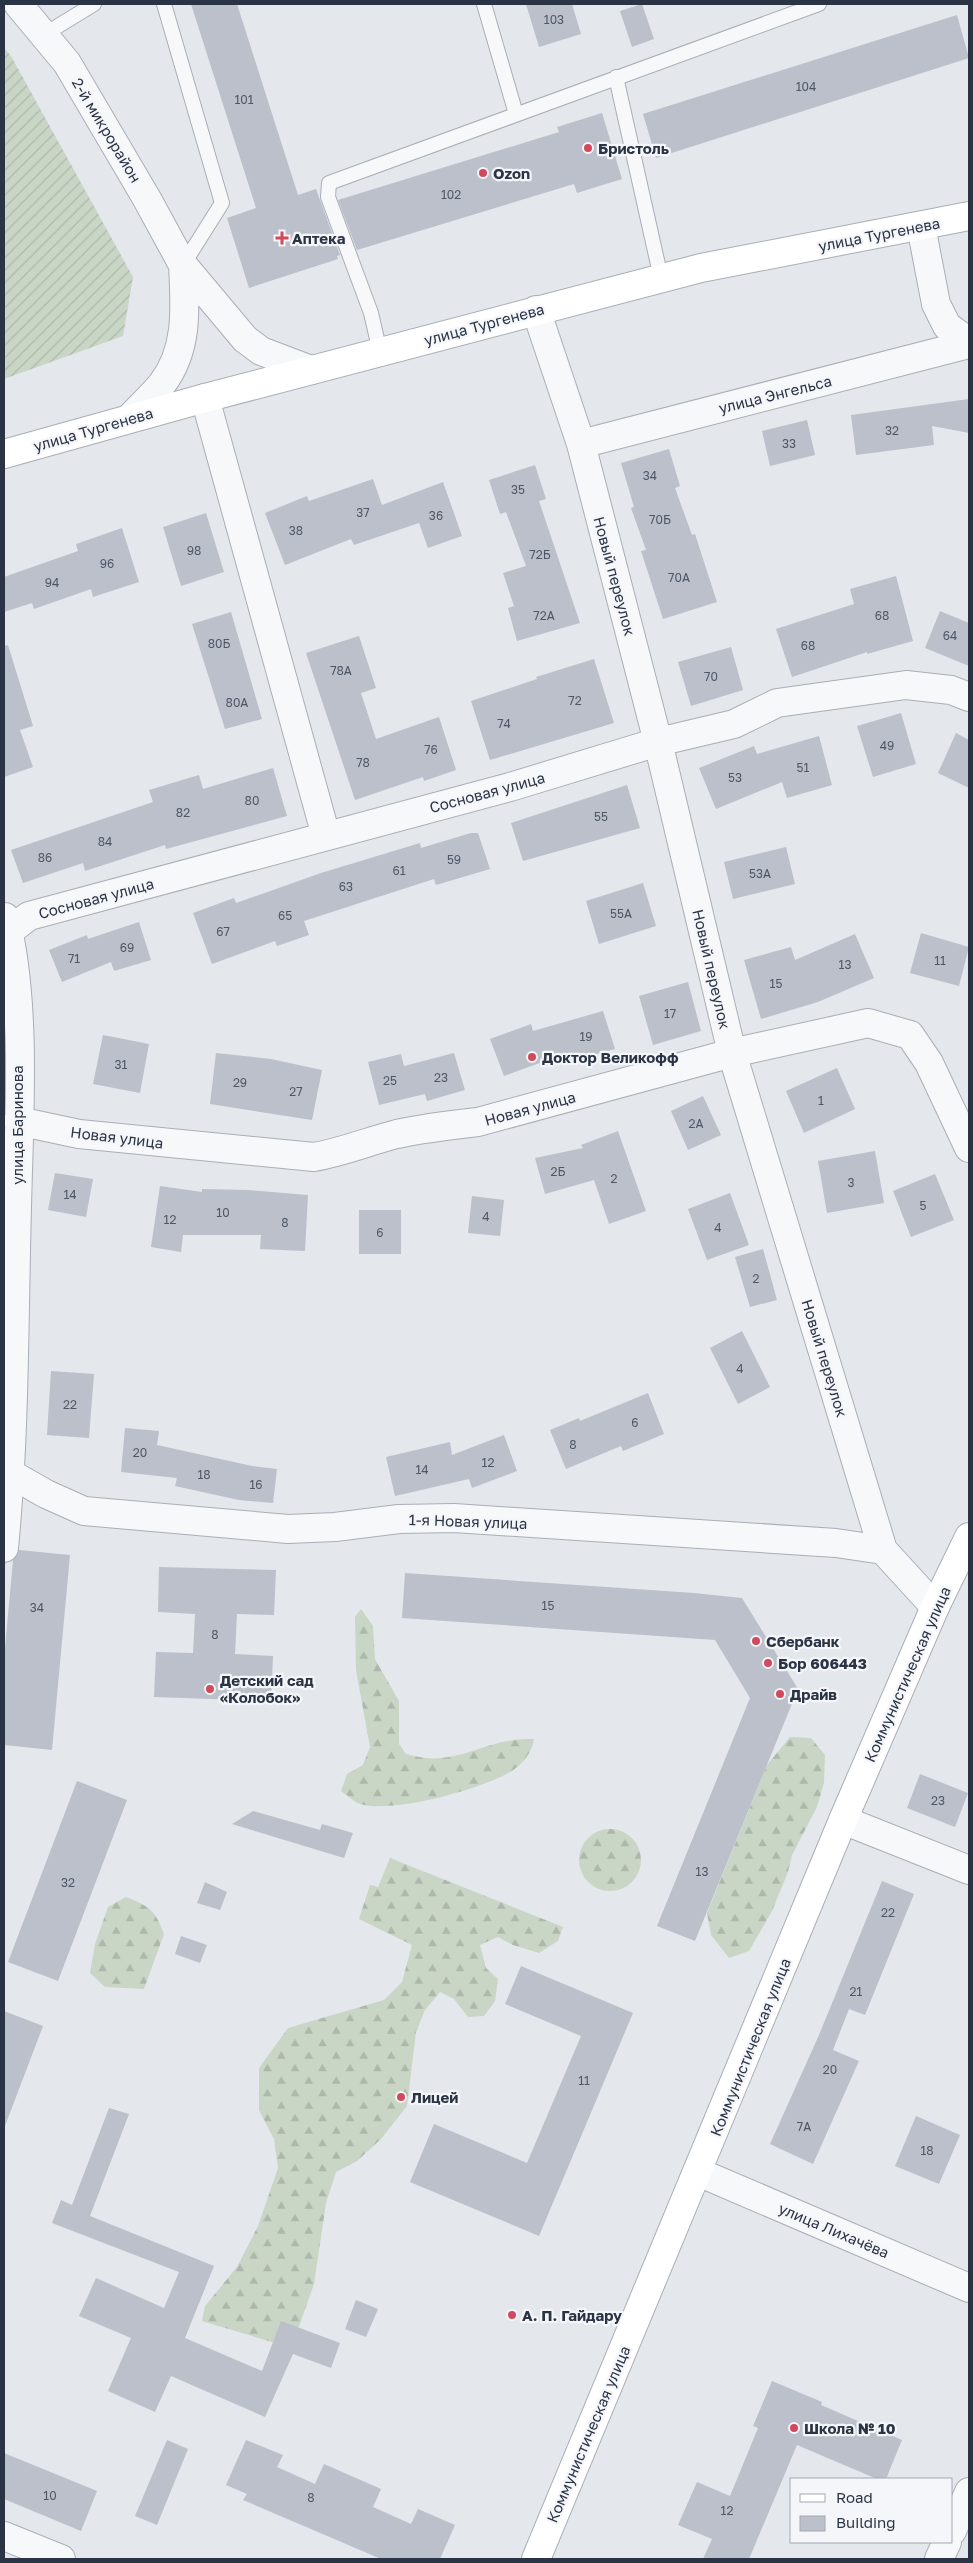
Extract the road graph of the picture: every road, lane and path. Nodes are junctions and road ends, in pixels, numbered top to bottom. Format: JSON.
{"nodes":[{"id":1,"x":18,"y":4,"type":"edge"},
{"id":2,"x":94,"y":4,"type":"edge"},
{"id":3,"x":164,"y":4,"type":"edge"},
{"id":4,"x":484,"y":4,"type":"edge"},
{"id":5,"x":819,"y":4,"type":"edge"},
{"id":6,"x":45,"y":34,"type":"junction"},
{"id":7,"x":616,"y":77,"type":"junction"},
{"id":8,"x":516,"y":114,"type":"junction"},
{"id":9,"x":969,"y":216,"type":"edge"},
{"id":10,"x":921,"y":226,"type":"junction"},
{"id":11,"x":183,"y":265,"type":"junction"},
{"id":12,"x":661,"y":278,"type":"junction"},
{"id":13,"x":536,"y":310,"type":"junction"},
{"id":14,"x":969,"y":343,"type":"edge"},
{"id":15,"x":380,"y":352,"type":"junction"},
{"id":16,"x":310,"y":370,"type":"junction"},
{"id":17,"x":205,"y":398,"type":"junction"},
{"id":18,"x":130,"y":418,"type":"junction"},
{"id":19,"x":581,"y":444,"type":"junction"},
{"id":20,"x":4,"y":454,"type":"edge"},
{"id":21,"x":969,"y":697,"type":"edge"},
{"id":22,"x":658,"y":742,"type":"junction"},
{"id":23,"x":326,"y":836,"type":"junction"},
{"id":24,"x":5,"y":926,"type":"edge"},
{"id":25,"x":732,"y":1053,"type":"junction"},
{"id":26,"x":18,"y":1121,"type":"junction"},
{"id":27,"x":969,"y":1148,"type":"edge"},
{"id":28,"x":11,"y":1164,"type":"edge"},
{"id":29,"x":7,"y":1472,"type":"edge"},
{"id":30,"x":969,"y":1537,"type":"edge"},
{"id":31,"x":4,"y":1548,"type":"edge"},
{"id":32,"x":883,"y":1550,"type":"junction"},
{"id":33,"x":935,"y":1607,"type":"junction"},
{"id":34,"x":843,"y":1820,"type":"junction"},
{"id":35,"x":969,"y":1870,"type":"edge"},
{"id":36,"x":698,"y":2172,"type":"junction"},
{"id":37,"x":969,"y":2288,"type":"edge"},
{"id":38,"x":969,"y":2492,"type":"edge"},
{"id":39,"x":953,"y":2529,"type":"edge"},
{"id":40,"x":4,"y":2536,"type":"edge"},
{"id":41,"x":947,"y":2543,"type":"edge"},
{"id":42,"x":61,"y":2559,"type":"edge"},
{"id":43,"x":536,"y":2559,"type":"edge"},
{"id":44,"x":939,"y":2559,"type":"edge"}],
"edges":[{"from":1,"to":6,"type":"street","name":"2-й микрорайон"},
{"from":2,"to":6,"type":"lane"},
{"from":3,"to":11,"type":"lane"},
{"from":4,"to":8,"type":"lane"},
{"from":5,"to":7,"type":"lane"},
{"from":6,"to":11,"type":"street","name":"2-й микрорайон"},
{"from":7,"to":8,"type":"lane"},
{"from":7,"to":12,"type":"lane"},
{"from":8,"to":15,"type":"lane"},
{"from":9,"to":10,"type":"street","name":"улица Тургенева"},
{"from":10,"to":12,"type":"street","name":"улица Тургенева"},
{"from":10,"to":14,"type":"street","name":"улица Энгельса"},
{"from":11,"to":16,"type":"street"},
{"from":11,"to":18,"type":"street"},
{"from":12,"to":13,"type":"street","name":"улица Тургенева"},
{"from":13,"to":15,"type":"street","name":"улица Тургенева"},
{"from":13,"to":19,"type":"street","name":"Новый переулок"},
{"from":14,"to":19,"type":"street","name":"улица Энгельса"},
{"from":15,"to":16,"type":"street","name":"улица Тургенева"},
{"from":16,"to":17,"type":"street","name":"улица Тургенева"},
{"from":17,"to":18,"type":"street","name":"улица Тургенева"},
{"from":17,"to":23,"type":"street"},
{"from":18,"to":20,"type":"street","name":"улица Тургенева"},
{"from":19,"to":22,"type":"street","name":"Новый переулок"},
{"from":21,"to":22,"type":"street","name":"Сосновая улица"},
{"from":22,"to":23,"type":"street","name":"Сосновая улица"},
{"from":22,"to":25,"type":"street","name":"Новый переулок"},
{"from":23,"to":24,"type":"street","name":"Сосновая улица"},
{"from":24,"to":26,"type":"street","name":"улица Баринова"},
{"from":25,"to":26,"type":"street","name":"Новая улица"},
{"from":25,"to":27,"type":"street","name":"Новая улица"},
{"from":25,"to":32,"type":"street","name":"Новый переулок"},
{"from":26,"to":28,"type":"street","name":"улица Баринова"},
{"from":28,"to":29,"type":"street","name":"улица Баринова"},
{"from":29,"to":31,"type":"street","name":"улица Баринова"},
{"from":29,"to":32,"type":"street","name":"1-я Новая улица"},
{"from":30,"to":33,"type":"street","name":"Коммунистическая улица"},
{"from":32,"to":33,"type":"street","name":"Новый переулок"},
{"from":33,"to":34,"type":"street","name":"Коммунистическая улица"},
{"from":34,"to":35,"type":"street"},
{"from":34,"to":36,"type":"street","name":"Коммунистическая улица"},
{"from":36,"to":37,"type":"street","name":"улица Лихачёва"},
{"from":36,"to":43,"type":"street","name":"Коммунистическая улица"},
{"from":38,"to":39,"type":"street"},
{"from":40,"to":42,"type":"street"},
{"from":41,"to":44,"type":"street"}]}
